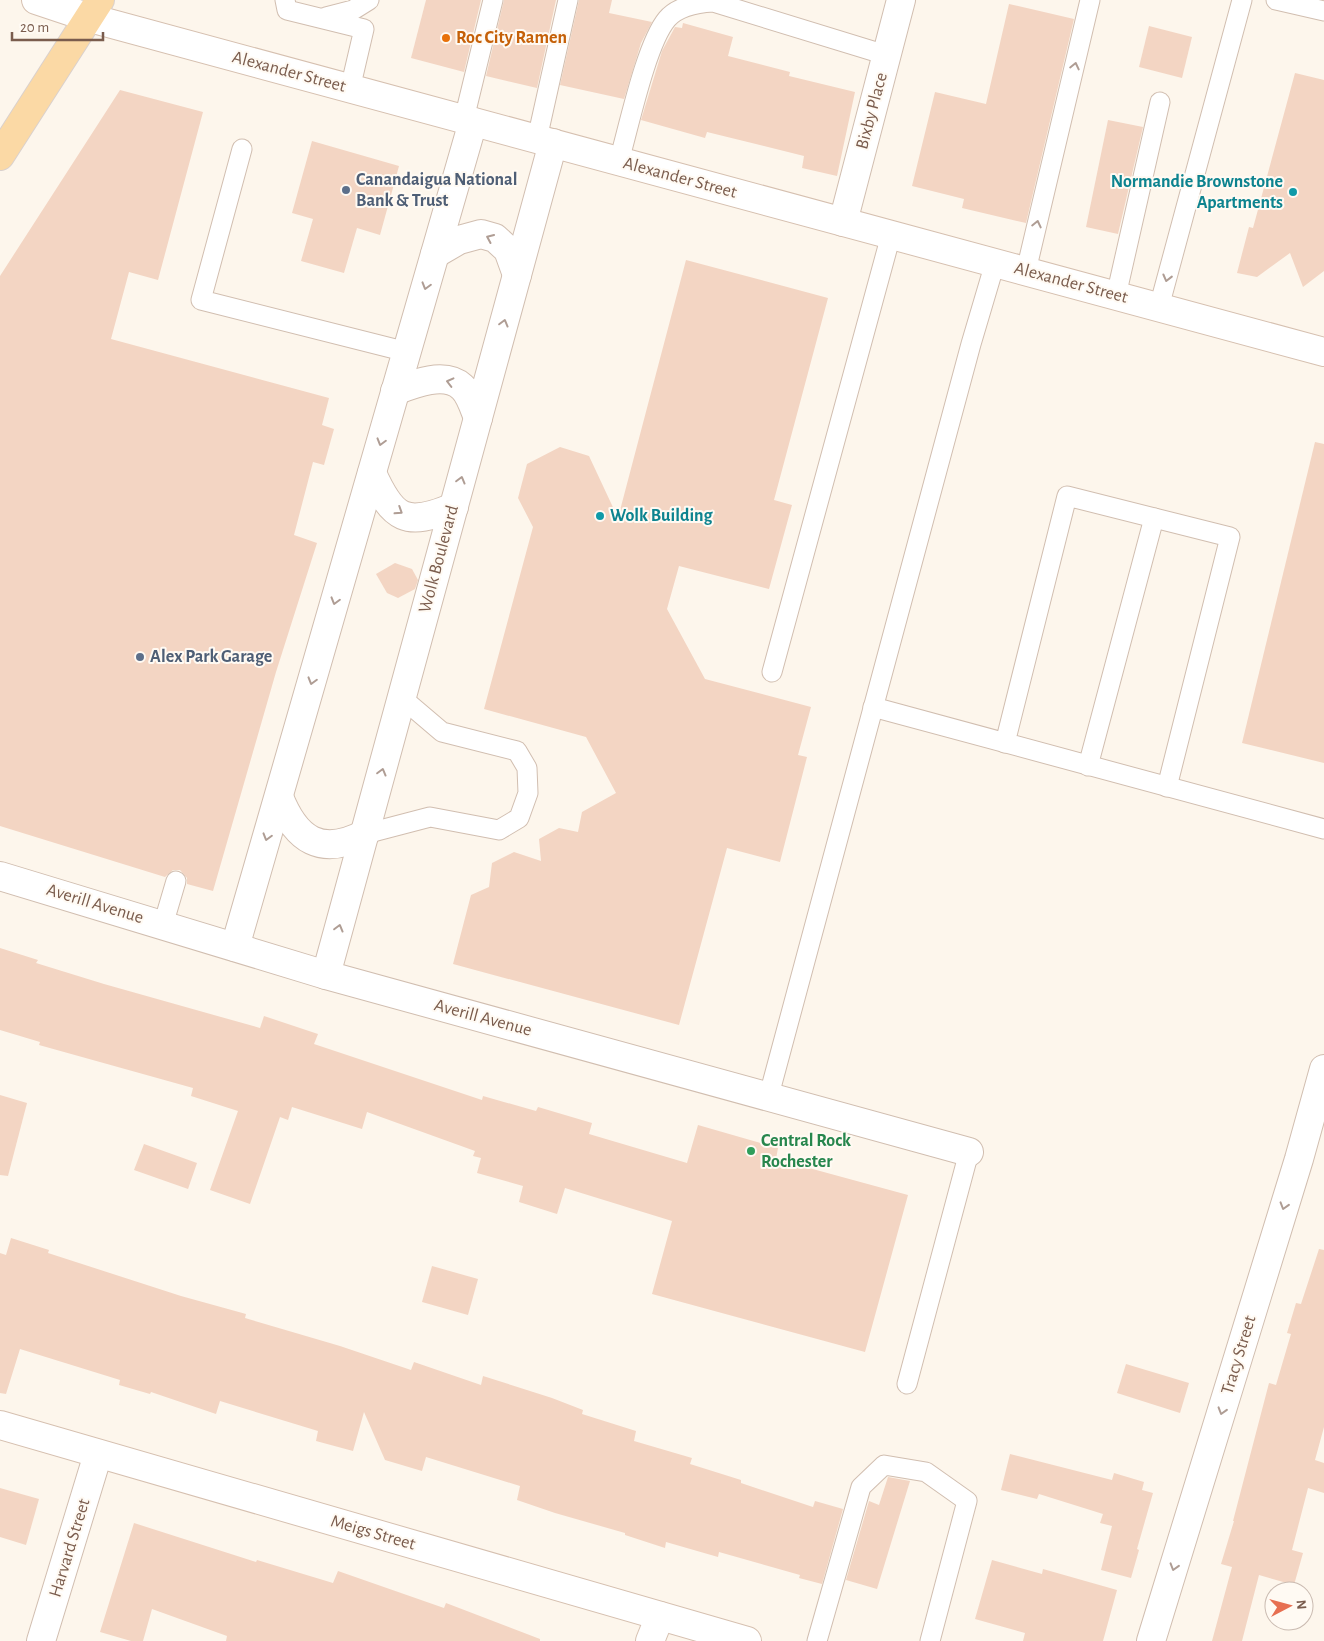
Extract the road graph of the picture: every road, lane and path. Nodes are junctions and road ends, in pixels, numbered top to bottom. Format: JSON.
{"nodes":[{"id":1,"x":36,"y":0,"type":"edge"},
{"id":2,"x":284,"y":0,"type":"edge"},
{"id":3,"x":369,"y":0,"type":"edge"},
{"id":4,"x":493,"y":0,"type":"edge"},
{"id":5,"x":568,"y":0,"type":"edge"},
{"id":6,"x":901,"y":0,"type":"edge"},
{"id":7,"x":1090,"y":0,"type":"edge"},
{"id":8,"x":1242,"y":0,"type":"edge"},
{"id":9,"x":1276,"y":0,"type":"edge"},
{"id":10,"x":95,"y":9,"type":"edge"},
{"id":11,"x":1324,"y":11,"type":"edge"},
{"id":12,"x":322,"y":18,"type":"junction"},
{"id":13,"x":886,"y":55,"type":"junction"},
{"id":14,"x":350,"y":89,"type":"junction"},
{"id":15,"x":1160,"y":102,"type":"dead end"},
{"id":16,"x":468,"y":121,"type":"junction"},
{"id":17,"x":545,"y":141,"type":"junction"},
{"id":18,"x":242,"y":150,"type":"dead end"},
{"id":19,"x":0,"y":156,"type":"edge"},
{"id":20,"x":619,"y":161,"type":"junction"},
{"id":21,"x":843,"y":222,"type":"junction"},
{"id":22,"x":891,"y":235,"type":"junction"},
{"id":23,"x":435,"y":254,"type":"junction"},
{"id":24,"x":995,"y":263,"type":"junction"},
{"id":25,"x":1026,"y":271,"type":"junction"},
{"id":26,"x":517,"y":275,"type":"junction"},
{"id":27,"x":1116,"y":296,"type":"junction"},
{"id":28,"x":1159,"y":307,"type":"junction"},
{"id":29,"x":407,"y":352,"type":"junction"},
{"id":30,"x":1324,"y":352,"type":"edge"},
{"id":31,"x":396,"y":392,"type":"junction"},
{"id":32,"x":478,"y":418,"type":"junction"},
{"id":33,"x":372,"y":473,"type":"junction"},
{"id":34,"x":454,"y":507,"type":"junction"},
{"id":35,"x":1154,"y":518,"type":"junction"},
{"id":36,"x":772,"y":672,"type":"dead end"},
{"id":37,"x":402,"y":698,"type":"junction"},
{"id":38,"x":874,"y":707,"type":"junction"},
{"id":39,"x":1005,"y":743,"type":"junction"},
{"id":40,"x":1088,"y":766,"type":"junction"},
{"id":41,"x":1167,"y":786,"type":"junction"},
{"id":42,"x":279,"y":797,"type":"junction"},
{"id":43,"x":1324,"y":829,"type":"edge"},
{"id":44,"x":365,"y":834,"type":"junction"},
{"id":45,"x":0,"y":876,"type":"edge"},
{"id":46,"x":176,"y":880,"type":"dead end"},
{"id":47,"x":163,"y":925,"type":"junction"},
{"id":48,"x":235,"y":948,"type":"junction"},
{"id":49,"x":326,"y":975,"type":"junction"},
{"id":50,"x":1324,"y":1069,"type":"edge"},
{"id":51,"x":769,"y":1096,"type":"junction"},
{"id":52,"x":969,"y":1152,"type":"joint"},
{"id":53,"x":907,"y":1384,"type":"dead end"},
{"id":54,"x":0,"y":1425,"type":"edge"},
{"id":55,"x":98,"y":1454,"type":"junction"},
{"id":56,"x":660,"y":1616,"type":"junction"},
{"id":57,"x":41,"y":1641,"type":"edge"},
{"id":58,"x":650,"y":1641,"type":"edge"},
{"id":59,"x":747,"y":1641,"type":"edge"},
{"id":60,"x":817,"y":1641,"type":"edge"},
{"id":61,"x":930,"y":1641,"type":"edge"},
{"id":62,"x":1151,"y":1641,"type":"edge"}],
"edges":[{"from":1,"to":10,"type":"street","name":"Alexander Street"},
{"from":2,"to":12,"type":"lane"},
{"from":3,"to":12,"type":"lane"},
{"from":4,"to":16,"type":"lane"},
{"from":5,"to":17,"type":"lane"},
{"from":6,"to":13,"type":"street","name":"Bixby Place"},
{"from":25,"to":7,"type":"lane","one_way":true},
{"from":8,"to":28,"type":"lane","one_way":true},
{"from":9,"to":11,"type":"lane"},
{"from":10,"to":14,"type":"street","name":"Alexander Street"},
{"from":10,"to":19,"type":"main road"},
{"from":12,"to":14,"type":"lane"},
{"from":13,"to":20,"type":"lane"},
{"from":13,"to":21,"type":"street","name":"Bixby Place"},
{"from":14,"to":16,"type":"street","name":"Alexander Street"},
{"from":15,"to":27,"type":"lane"},
{"from":16,"to":17,"type":"street","name":"Alexander Street"},
{"from":16,"to":23,"type":"street"},
{"from":17,"to":20,"type":"street","name":"Alexander Street"},
{"from":17,"to":26,"type":"street","name":"Wolk Boulevard"},
{"from":18,"to":29,"type":"lane"},
{"from":20,"to":21,"type":"street","name":"Alexander Street"},
{"from":21,"to":22,"type":"street","name":"Alexander Street"},
{"from":22,"to":24,"type":"street","name":"Alexander Street"},
{"from":22,"to":36,"type":"lane"},
{"from":26,"to":23,"type":"street","one_way":true},
{"from":23,"to":29,"type":"street","one_way":true},
{"from":24,"to":25,"type":"street","name":"Alexander Street"},
{"from":24,"to":38,"type":"lane"},
{"from":25,"to":27,"type":"street","name":"Alexander Street"},
{"from":32,"to":26,"type":"street","name":"Wolk Boulevard","one_way":true},
{"from":27,"to":28,"type":"street","name":"Alexander Street"},
{"from":28,"to":30,"type":"street","name":"Alexander Street"},
{"from":29,"to":31,"type":"street"},
{"from":32,"to":31,"type":"street","one_way":true},
{"from":31,"to":33,"type":"street","one_way":true},
{"from":34,"to":32,"type":"street","name":"Wolk Boulevard","one_way":true},
{"from":33,"to":34,"type":"street","one_way":true},
{"from":33,"to":42,"type":"street","one_way":true},
{"from":34,"to":37,"type":"street","name":"Wolk Boulevard"},
{"from":35,"to":39,"type":"lane"},
{"from":35,"to":40,"type":"lane"},
{"from":35,"to":41,"type":"lane"},
{"from":44,"to":37,"type":"street","name":"Wolk Boulevard","one_way":true},
{"from":37,"to":44,"type":"lane"},
{"from":38,"to":39,"type":"lane"},
{"from":38,"to":51,"type":"lane"},
{"from":39,"to":40,"type":"lane"},
{"from":40,"to":41,"type":"lane"},
{"from":41,"to":43,"type":"lane"},
{"from":42,"to":44,"type":"street"},
{"from":42,"to":48,"type":"street","one_way":true},
{"from":49,"to":44,"type":"street","name":"Wolk Boulevard","one_way":true},
{"from":45,"to":47,"type":"street","name":"Averill Avenue"},
{"from":46,"to":47,"type":"lane"},
{"from":47,"to":48,"type":"street","name":"Averill Avenue"},
{"from":48,"to":49,"type":"street","name":"Averill Avenue"},
{"from":49,"to":51,"type":"street","name":"Averill Avenue"},
{"from":50,"to":62,"type":"street","name":"Tracy Street","one_way":true},
{"from":51,"to":52,"type":"street","name":"Averill Avenue"},
{"from":52,"to":53,"type":"lane"},
{"from":54,"to":55,"type":"street","name":"Meigs Street"},
{"from":55,"to":56,"type":"street","name":"Meigs Street"},
{"from":55,"to":57,"type":"street","name":"Harvard Street"},
{"from":56,"to":58,"type":"street"},
{"from":56,"to":59,"type":"street","name":"Meigs Street"},
{"from":60,"to":61,"type":"lane"}]}
